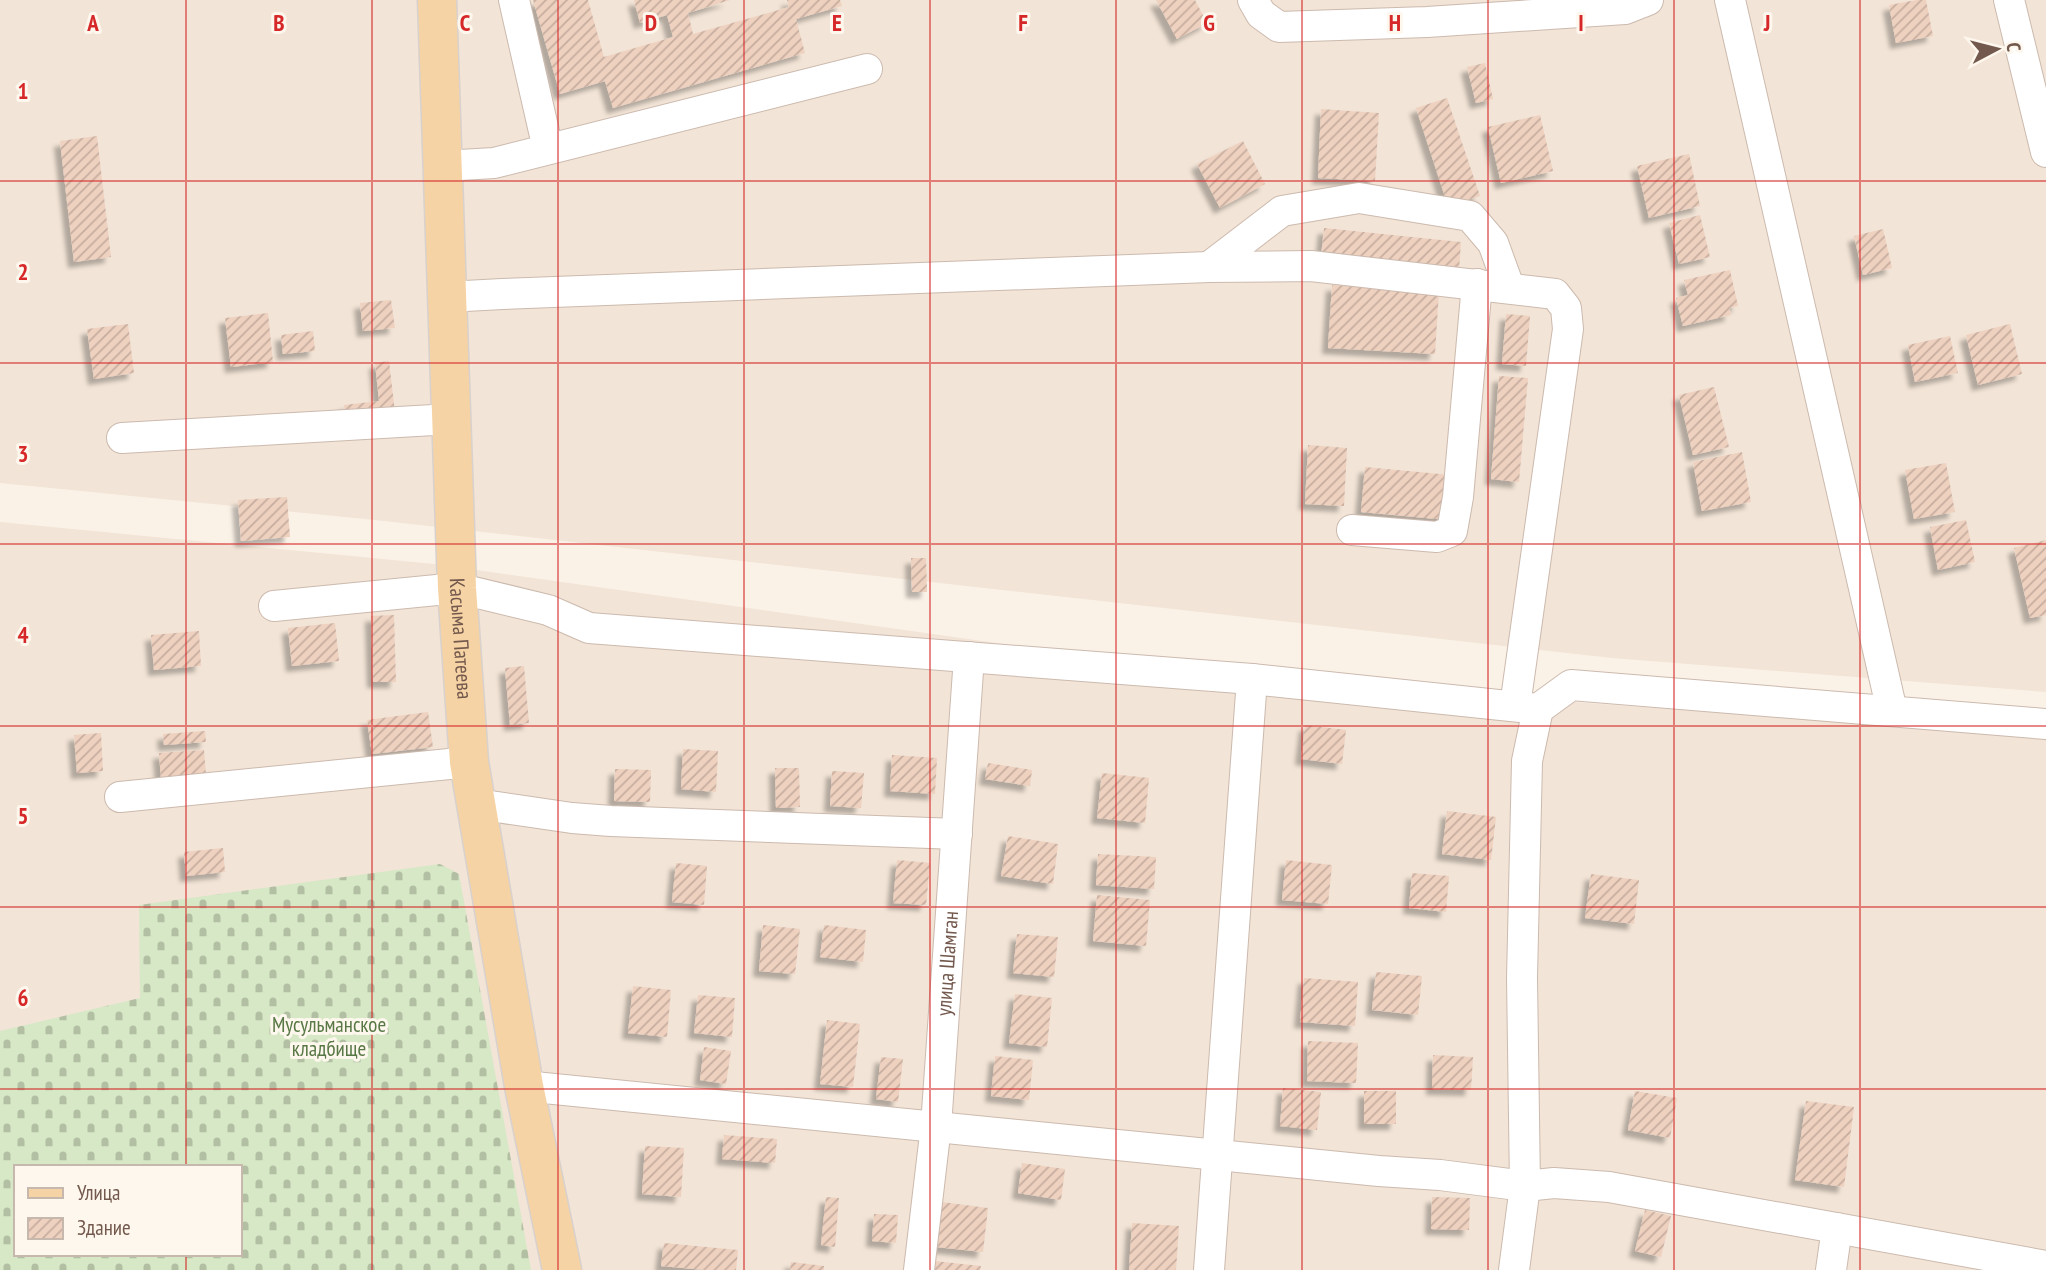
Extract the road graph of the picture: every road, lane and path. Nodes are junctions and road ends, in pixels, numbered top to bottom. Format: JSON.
{"nodes":[{"id":1,"x":438,"y":0,"type":"edge"},
{"id":2,"x":514,"y":0,"type":"edge"},
{"id":3,"x":1253,"y":0,"type":"edge"},
{"id":4,"x":1648,"y":0,"type":"edge"},
{"id":5,"x":1730,"y":0,"type":"edge"},
{"id":6,"x":2009,"y":0,"type":"edge"},
{"id":7,"x":1425,"y":11,"type":"edge"},
{"id":8,"x":867,"y":69,"type":"dead end"},
{"id":9,"x":548,"y":149,"type":"junction"},
{"id":10,"x":2046,"y":152,"type":"edge"},
{"id":11,"x":443,"y":166,"type":"junction"},
{"id":12,"x":1209,"y":267,"type":"junction"},
{"id":13,"x":1477,"y":284,"type":"junction"},
{"id":14,"x":1509,"y":288,"type":"junction"},
{"id":15,"x":447,"y":297,"type":"junction"},
{"id":16,"x":451,"y":419,"type":"junction"},
{"id":17,"x":122,"y":438,"type":"dead end"},
{"id":18,"x":1352,"y":530,"type":"dead end"},
{"id":19,"x":457,"y":588,"type":"junction"},
{"id":20,"x":274,"y":606,"type":"dead end"},
{"id":21,"x":969,"y":657,"type":"junction"},
{"id":22,"x":1252,"y":679,"type":"junction"},
{"id":23,"x":1527,"y":708,"type":"junction"},
{"id":24,"x":1892,"y":711,"type":"junction"},
{"id":25,"x":2046,"y":724,"type":"edge"},
{"id":26,"x":469,"y":762,"type":"junction"},
{"id":27,"x":120,"y":797,"type":"dead end"},
{"id":28,"x":476,"y":804,"type":"junction"},
{"id":29,"x":957,"y":834,"type":"junction"},
{"id":30,"x":524,"y":1086,"type":"junction"},
{"id":31,"x":936,"y":1125,"type":"junction"},
{"id":32,"x":1218,"y":1154,"type":"junction"},
{"id":33,"x":1525,"y":1186,"type":"junction"},
{"id":34,"x":1837,"y":1228,"type":"junction"},
{"id":35,"x":2046,"y":1266,"type":"edge"},
{"id":36,"x":562,"y":1270,"type":"edge"},
{"id":37,"x":919,"y":1270,"type":"edge"},
{"id":38,"x":1209,"y":1270,"type":"edge"},
{"id":39,"x":1514,"y":1270,"type":"edge"},
{"id":40,"x":1831,"y":1270,"type":"edge"}],
"edges":[{"from":1,"to":11,"type":"main road","name":"Касыма Патеева"},
{"from":2,"to":9,"type":"street"},
{"from":3,"to":7,"type":"street"},
{"from":4,"to":7,"type":"street"},
{"from":5,"to":24,"type":"street"},
{"from":6,"to":10,"type":"street"},
{"from":8,"to":9,"type":"street"},
{"from":9,"to":11,"type":"street"},
{"from":11,"to":15,"type":"main road","name":"Касыма Патеева"},
{"from":12,"to":13,"type":"street"},
{"from":12,"to":14,"type":"street"},
{"from":12,"to":15,"type":"street"},
{"from":13,"to":14,"type":"street"},
{"from":13,"to":18,"type":"street"},
{"from":14,"to":23,"type":"street"},
{"from":15,"to":16,"type":"main road","name":"Касыма Патеева"},
{"from":16,"to":17,"type":"street"},
{"from":16,"to":19,"type":"main road","name":"Касыма Патеева"},
{"from":19,"to":20,"type":"street"},
{"from":19,"to":21,"type":"street"},
{"from":19,"to":26,"type":"main road","name":"Касыма Патеева"},
{"from":21,"to":22,"type":"street"},
{"from":21,"to":29,"type":"street","name":"улица Шамган"},
{"from":22,"to":23,"type":"street"},
{"from":22,"to":32,"type":"street"},
{"from":23,"to":24,"type":"street"},
{"from":23,"to":33,"type":"street"},
{"from":24,"to":25,"type":"street"},
{"from":26,"to":27,"type":"street"},
{"from":26,"to":28,"type":"main road","name":"Касыма Патеева"},
{"from":28,"to":29,"type":"street"},
{"from":28,"to":30,"type":"main road","name":"Касыма Патеева"},
{"from":29,"to":31,"type":"street","name":"улица Шамган"},
{"from":30,"to":31,"type":"street"},
{"from":30,"to":36,"type":"main road","name":"Касыма Патеева"},
{"from":31,"to":32,"type":"street"},
{"from":31,"to":37,"type":"street","name":"улица Шамган"},
{"from":32,"to":33,"type":"street"},
{"from":32,"to":38,"type":"street"},
{"from":33,"to":34,"type":"street"},
{"from":33,"to":39,"type":"street"},
{"from":34,"to":35,"type":"street"},
{"from":34,"to":40,"type":"street"}]}
